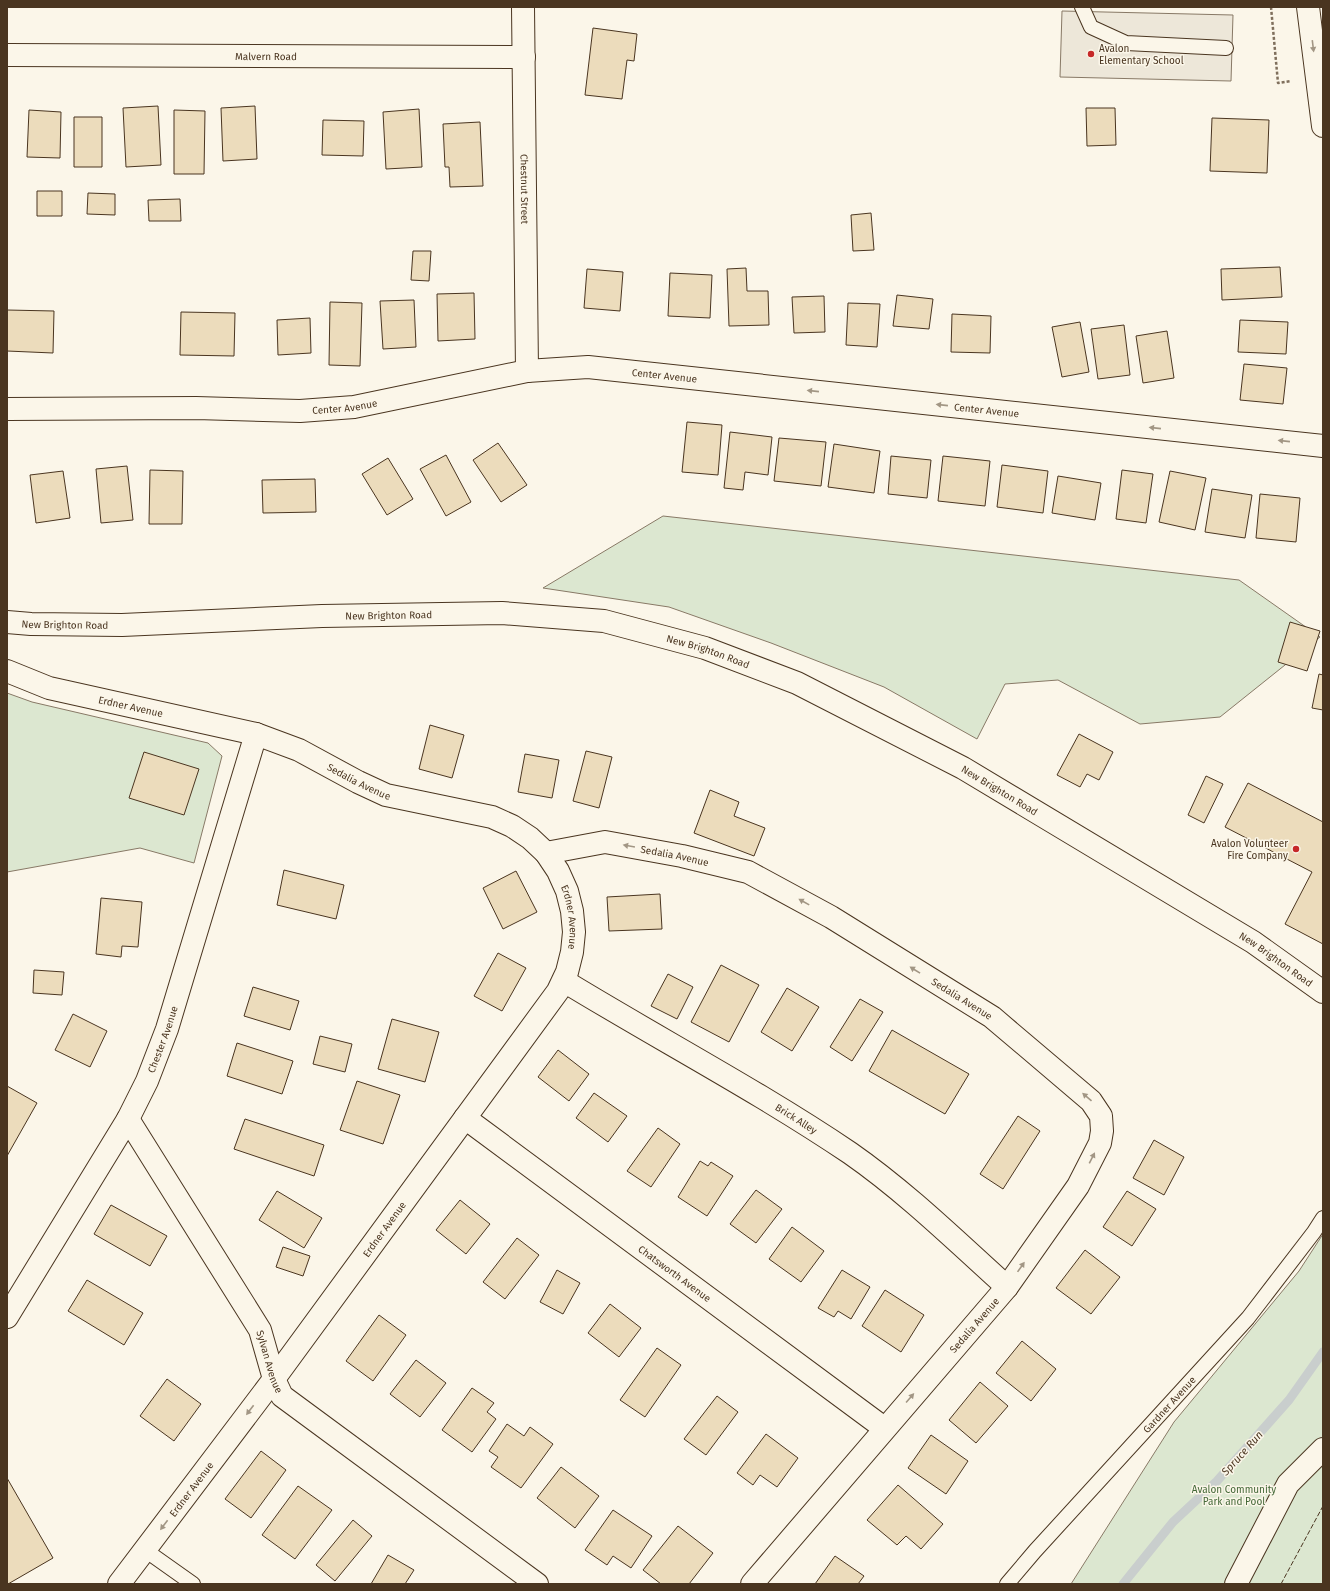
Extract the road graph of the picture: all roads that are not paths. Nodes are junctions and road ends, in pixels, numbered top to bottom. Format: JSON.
{"nodes":[{"id":1,"x":523,"y":7,"type":"edge"},
{"id":2,"x":1082,"y":7,"type":"edge"},
{"id":3,"x":1308,"y":7,"type":"edge"},
{"id":4,"x":1226,"y":48,"type":"dead end"},
{"id":5,"x":7,"y":55,"type":"edge"},
{"id":6,"x":524,"y":56,"type":"junction"},
{"id":7,"x":1321,"y":91,"type":"edge"},
{"id":8,"x":1323,"y":126,"type":"edge"},
{"id":9,"x":527,"y":371,"type":"junction"},
{"id":10,"x":7,"y":410,"type":"edge"},
{"id":11,"x":1323,"y":446,"type":"edge"},
{"id":12,"x":7,"y":622,"type":"edge"},
{"id":13,"x":7,"y":671,"type":"edge"},
{"id":14,"x":256,"y":734,"type":"junction"},
{"id":15,"x":546,"y":853,"type":"junction"},
{"id":16,"x":564,"y":982,"type":"junction"},
{"id":17,"x":1323,"y":992,"type":"edge"},
{"id":18,"x":466,"y":1118,"type":"junction"},
{"id":19,"x":128,"y":1119,"type":"junction"},
{"id":20,"x":1323,"y":1218,"type":"edge"},
{"id":21,"x":1007,"y":1287,"type":"junction"},
{"id":22,"x":7,"y":1317,"type":"edge"},
{"id":23,"x":274,"y":1379,"type":"junction"},
{"id":24,"x":884,"y":1428,"type":"junction"},
{"id":25,"x":1323,"y":1450,"type":"edge"},
{"id":26,"x":145,"y":1550,"type":"junction"},
{"id":27,"x":119,"y":1584,"type":"edge"},
{"id":28,"x":193,"y":1584,"type":"edge"},
{"id":29,"x":537,"y":1584,"type":"edge"},
{"id":30,"x":752,"y":1584,"type":"edge"},
{"id":31,"x":1007,"y":1584,"type":"edge"},
{"id":32,"x":1236,"y":1584,"type":"edge"}],
"edges":[{"from":1,"to":6,"type":"street","name":"Chestnut Street"},
{"from":2,"to":4,"type":"lane"},
{"from":3,"to":7,"type":"street","one_way":true},
{"from":5,"to":6,"type":"street","name":"Malvern Road"},
{"from":6,"to":9,"type":"street","name":"Chestnut Street"},
{"from":7,"to":8,"type":"street"},
{"from":9,"to":10,"type":"street","name":"Center Avenue"},
{"from":11,"to":9,"type":"street","name":"Center Avenue","one_way":true},
{"from":12,"to":17,"type":"street","name":"New Brighton Road"},
{"from":13,"to":14,"type":"street","name":"Erdner Avenue"},
{"from":14,"to":15,"type":"street","name":"Sedalia Avenue"},
{"from":14,"to":19,"type":"street","name":"Chester Avenue"},
{"from":15,"to":16,"type":"street","name":"Erdner Avenue"},
{"from":21,"to":15,"type":"street","name":"Sedalia Avenue","one_way":true},
{"from":16,"to":18,"type":"street","name":"Erdner Avenue"},
{"from":16,"to":21,"type":"street","name":"Brick Alley"},
{"from":18,"to":23,"type":"street","name":"Erdner Avenue"},
{"from":18,"to":24,"type":"street","name":"Chatsworth Avenue"},
{"from":19,"to":22,"type":"street","name":"Chester Avenue"},
{"from":19,"to":23,"type":"street","name":"Sylvan Avenue"},
{"from":20,"to":31,"type":"lane","name":"Gardner Avenue"},
{"from":24,"to":21,"type":"street","name":"Sedalia Avenue","one_way":true},
{"from":23,"to":26,"type":"street","name":"Erdner Avenue","one_way":true},
{"from":23,"to":29,"type":"street","name":"Sylvan Avenue"},
{"from":24,"to":30,"type":"street","name":"Sedalia Avenue"},
{"from":25,"to":32,"type":"street"},
{"from":26,"to":27,"type":"street","name":"Erdner Avenue"},
{"from":26,"to":28,"type":"lane"}]}
